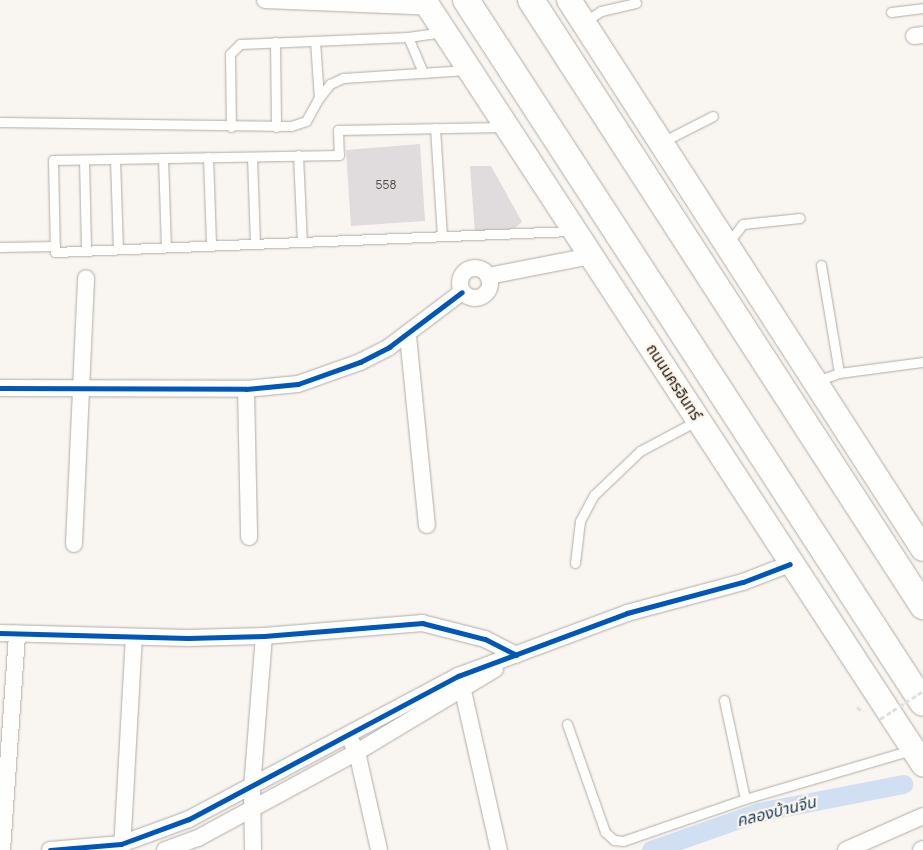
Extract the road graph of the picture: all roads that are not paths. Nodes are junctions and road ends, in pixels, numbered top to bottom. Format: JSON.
{"nodes":[{"id":1,"x":265,"y":0,"type":"edge"},
{"id":2,"x":466,"y":0,"type":"edge"},
{"id":3,"x":531,"y":0,"type":"edge"},
{"id":4,"x":570,"y":0,"type":"edge"},
{"id":5,"x":599,"y":0,"type":"edge"},
{"id":6,"x":329,"y":1,"type":"edge"},
{"id":7,"x":427,"y":3,"type":"edge"},
{"id":8,"x":636,"y":3,"type":"dead end"},
{"id":9,"x":923,"y":8,"type":"edge"},
{"id":10,"x":891,"y":12,"type":"dead end"},
{"id":11,"x":592,"y":16,"type":"junction"},
{"id":12,"x":444,"y":32,"type":"junction"},
{"id":13,"x":408,"y":37,"type":"junction"},
{"id":14,"x":315,"y":41,"type":"junction"},
{"id":15,"x":274,"y":42,"type":"junction"},
{"id":16,"x":470,"y":70,"type":"junction"},
{"id":17,"x":423,"y":73,"type":"junction"},
{"id":18,"x":319,"y":98,"type":"junction"},
{"id":19,"x":713,"y":116,"type":"dead end"},
{"id":20,"x":0,"y":122,"type":"edge"},
{"id":21,"x":507,"y":126,"type":"junction"},
{"id":22,"x":231,"y":127,"type":"junction"},
{"id":23,"x":276,"y":127,"type":"junction"},
{"id":24,"x":434,"y":128,"type":"junction"},
{"id":25,"x":662,"y":142,"type":"junction"},
{"id":26,"x":298,"y":155,"type":"junction"},
{"id":27,"x":252,"y":156,"type":"junction"},
{"id":28,"x":163,"y":158,"type":"junction"},
{"id":29,"x":208,"y":158,"type":"junction"},
{"id":30,"x":115,"y":159,"type":"junction"},
{"id":31,"x":84,"y":160,"type":"junction"},
{"id":32,"x":800,"y":218,"type":"dead end"},
{"id":33,"x":574,"y":231,"type":"junction"},
{"id":34,"x":442,"y":236,"type":"junction"},
{"id":35,"x":302,"y":242,"type":"junction"},
{"id":36,"x":727,"y":243,"type":"junction"},
{"id":37,"x":256,"y":244,"type":"junction"},
{"id":38,"x":211,"y":245,"type":"junction"},
{"id":39,"x":55,"y":246,"type":"junction"},
{"id":40,"x":0,"y":247,"type":"edge"},
{"id":41,"x":166,"y":247,"type":"junction"},
{"id":42,"x":118,"y":249,"type":"junction"},
{"id":43,"x":86,"y":250,"type":"junction"},
{"id":44,"x":590,"y":256,"type":"junction"},
{"id":45,"x":821,"y":265,"type":"dead end"},
{"id":46,"x":488,"y":276,"type":"junction"},
{"id":47,"x":86,"y":278,"type":"dead end"},
{"id":48,"x":462,"y":292,"type":"junction"},
{"id":49,"x":408,"y":336,"type":"junction"},
{"id":50,"x":923,"y":362,"type":"edge"},
{"id":51,"x":839,"y":373,"type":"junction"},
{"id":52,"x":816,"y":381,"type":"junction"},
{"id":53,"x":0,"y":388,"type":"edge"},
{"id":54,"x":81,"y":388,"type":"junction"},
{"id":55,"x":246,"y":389,"type":"junction"},
{"id":56,"x":698,"y":420,"type":"junction"},
{"id":57,"x":427,"y":525,"type":"dead end"},
{"id":58,"x":249,"y":537,"type":"dead end"},
{"id":59,"x":74,"y":544,"type":"dead end"},
{"id":60,"x":923,"y":549,"type":"edge"},
{"id":61,"x":575,"y":563,"type":"dead end"},
{"id":62,"x":790,"y":564,"type":"junction"},
{"id":63,"x":923,"y":606,"type":"edge"},
{"id":64,"x":0,"y":633,"type":"edge"},
{"id":65,"x":17,"y":634,"type":"junction"},
{"id":66,"x":264,"y":636,"type":"junction"},
{"id":67,"x":134,"y":638,"type":"junction"},
{"id":68,"x":516,"y":655,"type":"junction"},
{"id":69,"x":461,"y":683,"type":"junction"},
{"id":70,"x":724,"y":700,"type":"dead end"},
{"id":71,"x":923,"y":703,"type":"edge"},
{"id":72,"x":567,"y":724,"type":"dead end"},
{"id":73,"x":347,"y":734,"type":"junction"},
{"id":74,"x":357,"y":752,"type":"junction"},
{"id":75,"x":918,"y":757,"type":"edge"},
{"id":76,"x":252,"y":788,"type":"junction"},
{"id":77,"x":745,"y":799,"type":"junction"},
{"id":78,"x":253,"y":809,"type":"junction"},
{"id":79,"x":923,"y":816,"type":"edge"},
{"id":80,"x":122,"y":847,"type":"edge"},
{"id":81,"x":2,"y":850,"type":"edge"},
{"id":82,"x":50,"y":850,"type":"edge"},
{"id":83,"x":165,"y":850,"type":"edge"},
{"id":84,"x":253,"y":850,"type":"edge"},
{"id":85,"x":379,"y":850,"type":"edge"},
{"id":86,"x":499,"y":850,"type":"edge"},
{"id":87,"x":846,"y":850,"type":"edge"}],
"edges":[{"from":1,"to":6,"type":"street"},
{"from":2,"to":71,"type":"main road"},
{"from":3,"to":63,"type":"main road"},
{"from":4,"to":11,"type":"main road"},
{"from":5,"to":11,"type":"lane"},
{"from":6,"to":7,"type":"street"},
{"from":7,"to":12,"type":"main road","name":"ถนนนครอินทร์"},
{"from":8,"to":11,"type":"lane"},
{"from":9,"to":10,"type":"lane"},
{"from":11,"to":25,"type":"main road"},
{"from":12,"to":13,"type":"lane"},
{"from":12,"to":16,"type":"main road","name":"ถนนนครอินทร์"},
{"from":13,"to":14,"type":"lane"},
{"from":13,"to":17,"type":"lane"},
{"from":14,"to":15,"type":"lane"},
{"from":14,"to":18,"type":"lane"},
{"from":15,"to":22,"type":"lane"},
{"from":15,"to":23,"type":"lane"},
{"from":16,"to":17,"type":"lane"},
{"from":16,"to":21,"type":"main road","name":"ถนนนครอินทร์"},
{"from":17,"to":18,"type":"lane"},
{"from":18,"to":23,"type":"lane"},
{"from":19,"to":25,"type":"lane"},
{"from":20,"to":22,"type":"lane"},
{"from":21,"to":24,"type":"lane"},
{"from":21,"to":33,"type":"main road","name":"ถนนนครอินทร์"},
{"from":22,"to":23,"type":"lane"},
{"from":24,"to":26,"type":"lane"},
{"from":24,"to":34,"type":"lane"},
{"from":25,"to":36,"type":"main road"},
{"from":26,"to":27,"type":"lane"},
{"from":26,"to":35,"type":"lane"},
{"from":27,"to":29,"type":"lane"},
{"from":27,"to":37,"type":"lane"},
{"from":28,"to":29,"type":"lane"},
{"from":28,"to":30,"type":"lane"},
{"from":28,"to":41,"type":"lane"},
{"from":29,"to":38,"type":"lane"},
{"from":30,"to":31,"type":"lane"},
{"from":30,"to":42,"type":"lane"},
{"from":31,"to":39,"type":"lane"},
{"from":31,"to":43,"type":"lane"},
{"from":32,"to":36,"type":"lane"},
{"from":33,"to":34,"type":"lane"},
{"from":33,"to":44,"type":"main road","name":"ถนนนครอินทร์"},
{"from":34,"to":35,"type":"lane"},
{"from":35,"to":37,"type":"lane"},
{"from":36,"to":52,"type":"main road"},
{"from":37,"to":38,"type":"lane"},
{"from":38,"to":41,"type":"lane"},
{"from":39,"to":40,"type":"lane"},
{"from":39,"to":43,"type":"lane"},
{"from":41,"to":42,"type":"lane"},
{"from":42,"to":43,"type":"lane"},
{"from":44,"to":46,"type":"street"},
{"from":44,"to":56,"type":"main road","name":"ถนนนครอินทร์"},
{"from":45,"to":51,"type":"lane"},
{"from":46,"to":48,"type":"street"},
{"from":46,"to":48,"type":"street"},
{"from":47,"to":54,"type":"street"},
{"from":48,"to":49,"type":"street"},
{"from":49,"to":55,"type":"street"},
{"from":49,"to":57,"type":"street"},
{"from":50,"to":51,"type":"lane"},
{"from":51,"to":52,"type":"lane"},
{"from":52,"to":60,"type":"main road"},
{"from":53,"to":54,"type":"street"},
{"from":54,"to":55,"type":"street"},
{"from":54,"to":59,"type":"street"},
{"from":55,"to":58,"type":"street"},
{"from":56,"to":61,"type":"lane"},
{"from":56,"to":62,"type":"main road","name":"ถนนนครอินทร์"},
{"from":62,"to":68,"type":"street"},
{"from":62,"to":75,"type":"main road","name":"ถนนนครอินทร์"},
{"from":64,"to":65,"type":"street"},
{"from":65,"to":67,"type":"street"},
{"from":65,"to":81,"type":"street"},
{"from":66,"to":67,"type":"street"},
{"from":66,"to":68,"type":"street"},
{"from":66,"to":76,"type":"street"},
{"from":67,"to":80,"type":"street"},
{"from":68,"to":69,"type":"street"},
{"from":69,"to":73,"type":"street"},
{"from":69,"to":74,"type":"street"},
{"from":69,"to":86,"type":"street"},
{"from":70,"to":77,"type":"lane"},
{"from":72,"to":77,"type":"lane"},
{"from":73,"to":74,"type":"street"},
{"from":73,"to":76,"type":"street"},
{"from":74,"to":78,"type":"street"},
{"from":74,"to":85,"type":"street"},
{"from":75,"to":77,"type":"lane"},
{"from":76,"to":78,"type":"street"},
{"from":76,"to":80,"type":"street"},
{"from":78,"to":83,"type":"street"},
{"from":78,"to":84,"type":"street"},
{"from":79,"to":87,"type":"street"},
{"from":80,"to":82,"type":"street"}]}
